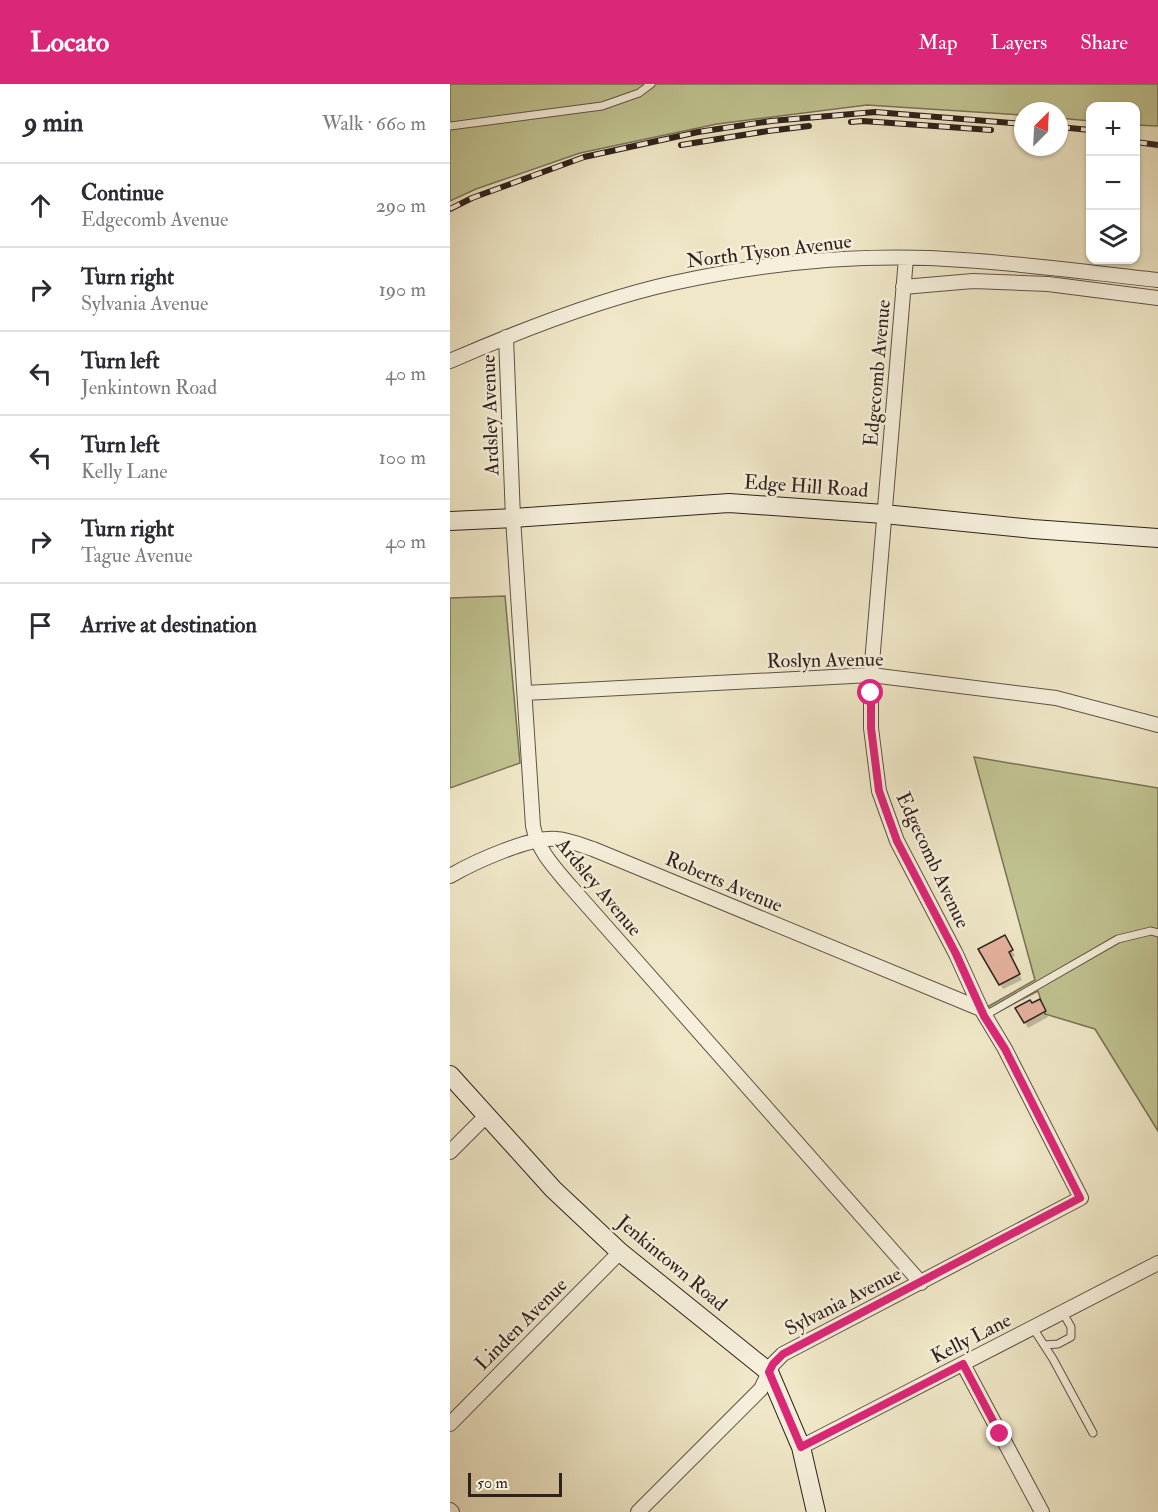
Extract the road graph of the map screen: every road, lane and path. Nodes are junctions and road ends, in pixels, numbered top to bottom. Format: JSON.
{"nodes":[{"id":1,"x":651,"y":84,"type":"edge"},
{"id":2,"x":450,"y":126,"type":"edge"},
{"id":3,"x":906,"y":258,"type":"junction"},
{"id":4,"x":1035,"y":267,"type":"junction"},
{"id":5,"x":1158,"y":280,"type":"edge"},
{"id":6,"x":903,"y":287,"type":"junction"},
{"id":7,"x":1072,"y":287,"type":"junction"},
{"id":8,"x":1158,"y":298,"type":"edge"},
{"id":9,"x":506,"y":337,"type":"junction"},
{"id":10,"x":450,"y":361,"type":"edge"},
{"id":11,"x":884,"y":514,"type":"junction"},
{"id":12,"x":513,"y":518,"type":"junction"},
{"id":13,"x":450,"y":521,"type":"edge"},
{"id":14,"x":1158,"y":538,"type":"edge"},
{"id":15,"x":871,"y":675,"type":"junction"},
{"id":16,"x":525,"y":693,"type":"junction"},
{"id":17,"x":1158,"y":725,"type":"edge"},
{"id":18,"x":535,"y":840,"type":"junction"},
{"id":19,"x":450,"y":876,"type":"edge"},
{"id":20,"x":1158,"y":933,"type":"edge"},
{"id":21,"x":982,"y":1012,"type":"junction"},
{"id":22,"x":450,"y":1075,"type":"edge"},
{"id":23,"x":486,"y":1116,"type":"junction"},
{"id":24,"x":450,"y":1152,"type":"edge"},
{"id":25,"x":1080,"y":1198,"type":"joint"},
{"id":26,"x":620,"y":1252,"type":"junction"},
{"id":27,"x":1158,"y":1263,"type":"edge"},
{"id":28,"x":921,"y":1283,"type":"junction"},
{"id":29,"x":1063,"y":1312,"type":"junction"},
{"id":30,"x":1034,"y":1328,"type":"junction"},
{"id":31,"x":1044,"y":1345,"type":"junction"},
{"id":32,"x":963,"y":1364,"type":"junction"},
{"id":33,"x":769,"y":1372,"type":"junction"},
{"id":34,"x":450,"y":1424,"type":"edge"},
{"id":35,"x":1093,"y":1433,"type":"dead end"},
{"id":36,"x":801,"y":1447,"type":"junction"},
{"id":37,"x":638,"y":1512,"type":"edge"},
{"id":38,"x":816,"y":1512,"type":"edge"},
{"id":39,"x":1042,"y":1512,"type":"edge"}],
"edges":[{"from":1,"to":2,"type":"lane"},
{"from":3,"to":4,"type":"street","name":"North Tyson Avenue"},
{"from":3,"to":6,"type":"street","name":"Edgecomb Avenue"},
{"from":3,"to":9,"type":"street","name":"North Tyson Avenue"},
{"from":4,"to":5,"type":"street","name":"North Tyson Avenue"},
{"from":4,"to":7,"type":"street","name":"North Tyson Avenue"},
{"from":6,"to":7,"type":"street","name":"North Tyson Avenue"},
{"from":6,"to":11,"type":"street","name":"Edgecomb Avenue"},
{"from":7,"to":8,"type":"street","name":"North Tyson Avenue"},
{"from":9,"to":10,"type":"street","name":"North Tyson Avenue"},
{"from":9,"to":12,"type":"street","name":"Ardsley Avenue"},
{"from":11,"to":12,"type":"street","name":"Edge Hill Road"},
{"from":11,"to":14,"type":"street","name":"Edge Hill Road"},
{"from":11,"to":15,"type":"street","name":"Edgecomb Avenue"},
{"from":12,"to":13,"type":"street","name":"Edge Hill Road"},
{"from":12,"to":16,"type":"street","name":"Ardsley Avenue"},
{"from":15,"to":16,"type":"street","name":"Roslyn Avenue"},
{"from":15,"to":17,"type":"street","name":"Roslyn Avenue"},
{"from":15,"to":21,"type":"street","name":"Edgecomb Avenue"},
{"from":16,"to":18,"type":"street","name":"Ardsley Avenue"},
{"from":18,"to":19,"type":"street","name":"Roberts Avenue"},
{"from":18,"to":21,"type":"street","name":"Roberts Avenue"},
{"from":18,"to":28,"type":"street","name":"Ardsley Avenue"},
{"from":20,"to":21,"type":"lane"},
{"from":21,"to":25,"type":"street","name":"Edgecomb Avenue"},
{"from":22,"to":23,"type":"street","name":"Jenkintown Road"},
{"from":23,"to":24,"type":"street"},
{"from":23,"to":26,"type":"street","name":"Jenkintown Road"},
{"from":25,"to":28,"type":"street","name":"Sylvania Avenue"},
{"from":26,"to":33,"type":"street","name":"Jenkintown Road"},
{"from":26,"to":34,"type":"street","name":"Linden Avenue"},
{"from":27,"to":29,"type":"street","name":"Kelly Lane"},
{"from":28,"to":33,"type":"street","name":"Sylvania Avenue"},
{"from":29,"to":30,"type":"street","name":"Kelly Lane"},
{"from":29,"to":31,"type":"lane"},
{"from":30,"to":31,"type":"lane"},
{"from":30,"to":32,"type":"street","name":"Kelly Lane"},
{"from":31,"to":35,"type":"lane"},
{"from":32,"to":36,"type":"street","name":"Kelly Lane"},
{"from":32,"to":39,"type":"street"},
{"from":33,"to":36,"type":"street","name":"Jenkintown Road"},
{"from":33,"to":37,"type":"street","name":"Sylvania Avenue"},
{"from":36,"to":38,"type":"street","name":"Jenkintown Road"}]}
